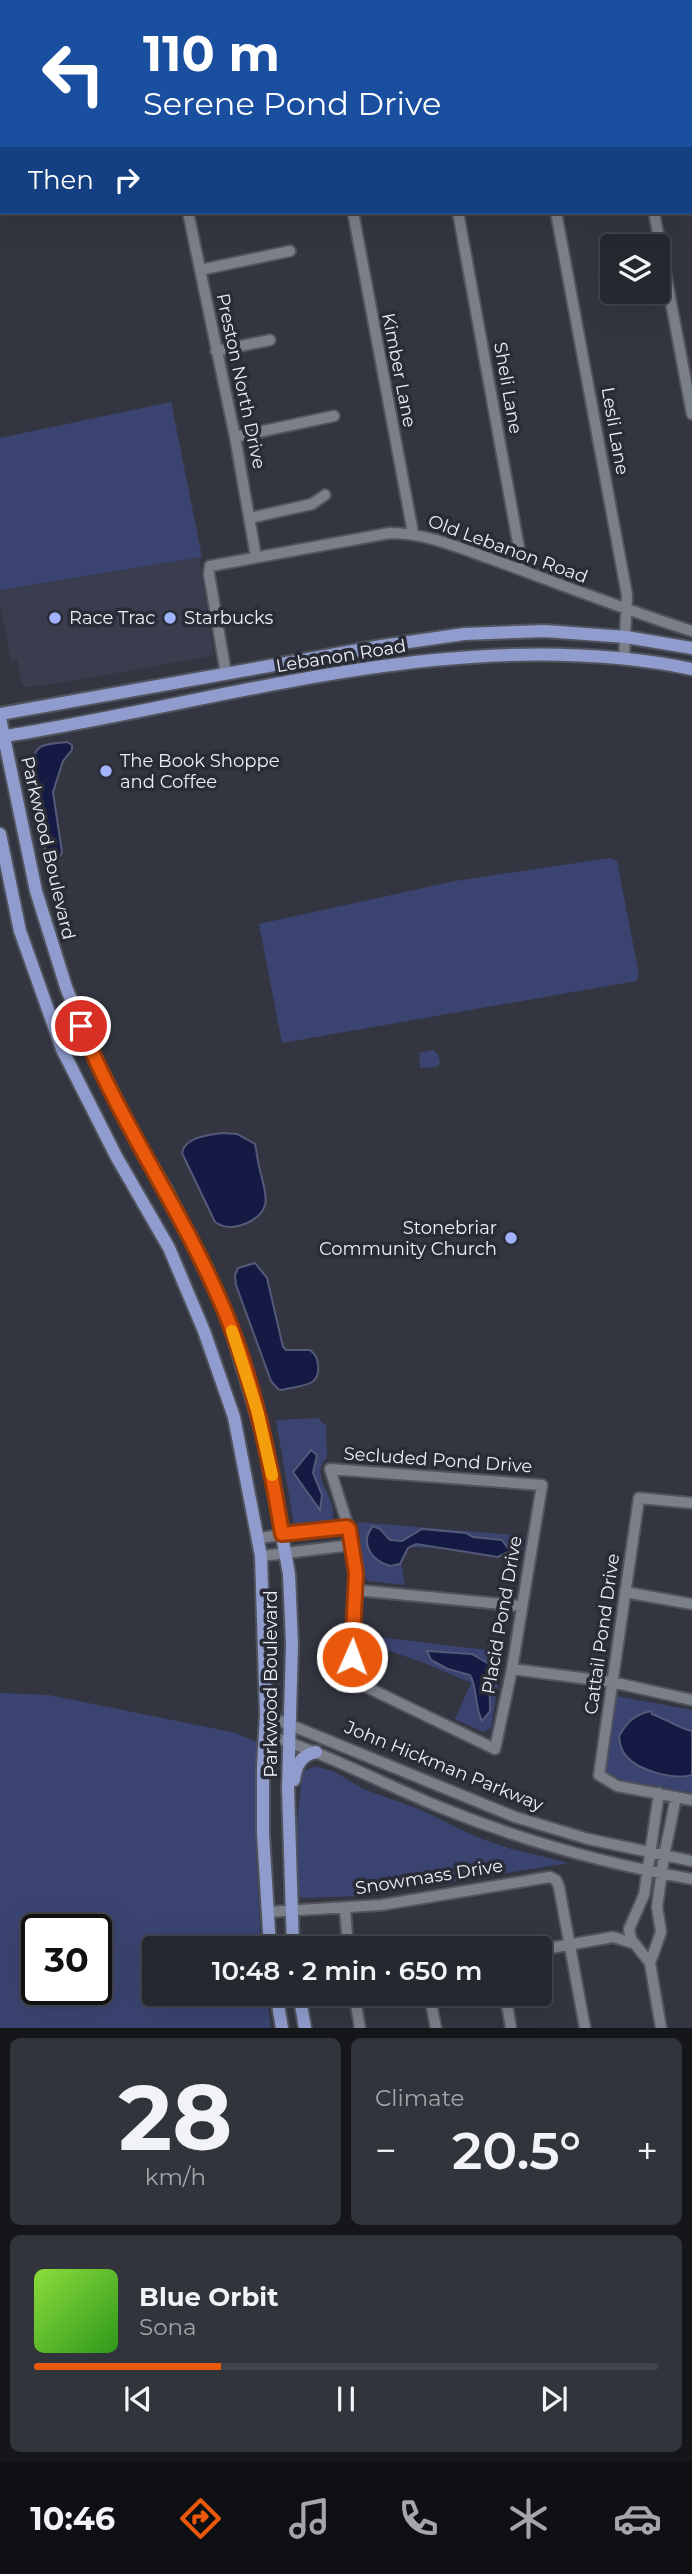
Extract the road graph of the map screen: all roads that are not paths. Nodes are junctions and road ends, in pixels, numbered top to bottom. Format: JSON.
{"nodes":[{"id":1,"x":188,"y":214,"type":"edge"},
{"id":2,"x":353,"y":214,"type":"edge"},
{"id":3,"x":458,"y":214,"type":"edge"},
{"id":4,"x":556,"y":214,"type":"edge"},
{"id":5,"x":654,"y":214,"type":"edge"},
{"id":6,"x":290,"y":251,"type":"dead end"},
{"id":7,"x":200,"y":270,"type":"junction"},
{"id":8,"x":270,"y":340,"type":"dead end"},
{"id":9,"x":216,"y":351,"type":"junction"},
{"id":10,"x":692,"y":414,"type":"edge"},
{"id":11,"x":334,"y":416,"type":"dead end"},
{"id":12,"x":235,"y":437,"type":"junction"},
{"id":13,"x":325,"y":495,"type":"dead end"},
{"id":14,"x":250,"y":518,"type":"junction"},
{"id":15,"x":413,"y":533,"type":"junction"},
{"id":16,"x":256,"y":557,"type":"junction"},
{"id":17,"x":523,"y":570,"type":"junction"},
{"id":18,"x":627,"y":611,"type":"junction"},
{"id":19,"x":692,"y":631,"type":"edge"},
{"id":20,"x":626,"y":637,"type":"junction"},
{"id":21,"x":692,"y":648,"type":"edge"},
{"id":22,"x":624,"y":658,"type":"junction"},
{"id":23,"x":692,"y":669,"type":"edge"},
{"id":24,"x":226,"y":674,"type":"junction"},
{"id":25,"x":229,"y":693,"type":"junction"},
{"id":26,"x":0,"y":716,"type":"edge"},
{"id":27,"x":2,"y":737,"type":"edge"},
{"id":28,"x":0,"y":834,"type":"edge"},
{"id":29,"x":138,"y":1143,"type":"junction"},
{"id":30,"x":116,"y":1156,"type":"junction"},
{"id":31,"x":203,"y":1267,"type":"junction"},
{"id":32,"x":181,"y":1277,"type":"junction"},
{"id":33,"x":257,"y":1410,"type":"junction"},
{"id":34,"x":234,"y":1417,"type":"junction"},
{"id":35,"x":542,"y":1485,"type":"joint"},
{"id":36,"x":692,"y":1503,"type":"edge"},
{"id":37,"x":347,"y":1527,"type":"junction"},
{"id":38,"x":282,"y":1534,"type":"junction"},
{"id":39,"x":258,"y":1538,"type":"junction"},
{"id":40,"x":352,"y":1545,"type":"junction"},
{"id":41,"x":286,"y":1552,"type":"junction"},
{"id":42,"x":261,"y":1556,"type":"junction"},
{"id":43,"x":355,"y":1590,"type":"junction"},
{"id":44,"x":625,"y":1592,"type":"junction"},
{"id":45,"x":692,"y":1604,"type":"edge"},
{"id":46,"x":522,"y":1606,"type":"junction"},
{"id":47,"x":512,"y":1669,"type":"junction"},
{"id":48,"x":612,"y":1682,"type":"junction"},
{"id":49,"x":692,"y":1700,"type":"edge"},
{"id":50,"x":266,"y":1714,"type":"junction"},
{"id":51,"x":289,"y":1722,"type":"junction"},
{"id":52,"x":266,"y":1735,"type":"junction"},
{"id":53,"x":289,"y":1742,"type":"junction"},
{"id":54,"x":316,"y":1752,"type":"junction"},
{"id":55,"x":659,"y":1793,"type":"junction"},
{"id":56,"x":676,"y":1797,"type":"junction"},
{"id":57,"x":692,"y":1800,"type":"edge"},
{"id":58,"x":289,"y":1804,"type":"junction"},
{"id":59,"x":650,"y":1853,"type":"junction"},
{"id":60,"x":664,"y":1856,"type":"junction"},
{"id":61,"x":692,"y":1861,"type":"edge"},
{"id":62,"x":648,"y":1871,"type":"junction"},
{"id":63,"x":661,"y":1874,"type":"junction"},
{"id":64,"x":692,"y":1879,"type":"edge"},
{"id":65,"x":345,"y":1908,"type":"junction"},
{"id":66,"x":290,"y":1910,"type":"junction"},
{"id":67,"x":267,"y":1912,"type":"junction"},
{"id":68,"x":632,"y":1920,"type":"junction"},
{"id":69,"x":660,"y":1924,"type":"junction"},
{"id":70,"x":269,"y":1936,"type":"edge"},
{"id":71,"x":292,"y":1936,"type":"edge"},
{"id":72,"x":347,"y":1936,"type":"edge"},
{"id":73,"x":613,"y":1937,"type":"junction"},
{"id":74,"x":658,"y":1941,"type":"junction"},
{"id":75,"x":570,"y":1944,"type":"junction"},
{"id":76,"x":636,"y":1944,"type":"junction"},
{"id":77,"x":552,"y":1947,"type":"edge"},
{"id":78,"x":650,"y":1963,"type":"junction"},
{"id":79,"x":278,"y":2006,"type":"edge"},
{"id":80,"x":301,"y":2006,"type":"edge"},
{"id":81,"x":356,"y":2006,"type":"edge"},
{"id":82,"x":432,"y":2006,"type":"edge"},
{"id":83,"x":507,"y":2006,"type":"edge"},
{"id":84,"x":282,"y":2028,"type":"edge"},
{"id":85,"x":305,"y":2028,"type":"edge"},
{"id":86,"x":360,"y":2028,"type":"edge"},
{"id":87,"x":436,"y":2028,"type":"edge"},
{"id":88,"x":511,"y":2028,"type":"edge"},
{"id":89,"x":585,"y":2028,"type":"edge"},
{"id":90,"x":661,"y":2028,"type":"edge"}],
"edges":[{"from":1,"to":7,"type":"street","name":"Preston North Drive"},
{"from":2,"to":15,"type":"street","name":"Kimber Lane"},
{"from":3,"to":17,"type":"street","name":"Sheli Lane"},
{"from":4,"to":18,"type":"street","name":"Lesli Lane"},
{"from":5,"to":10,"type":"street"},
{"from":6,"to":7,"type":"street"},
{"from":7,"to":9,"type":"street","name":"Preston North Drive"},
{"from":8,"to":9,"type":"street"},
{"from":9,"to":12,"type":"street","name":"Preston North Drive"},
{"from":11,"to":12,"type":"street"},
{"from":12,"to":14,"type":"street","name":"Preston North Drive"},
{"from":13,"to":14,"type":"street"},
{"from":14,"to":16,"type":"street","name":"Preston North Drive"},
{"from":15,"to":16,"type":"street","name":"Old Lebanon Road"},
{"from":15,"to":17,"type":"street","name":"Old Lebanon Road"},
{"from":16,"to":24,"type":"street","name":"Old Lebanon Road"},
{"from":17,"to":18,"type":"street","name":"Old Lebanon Road"},
{"from":18,"to":19,"type":"street","name":"Old Lebanon Road"},
{"from":18,"to":20,"type":"street","name":"Lesli Lane"},
{"from":20,"to":21,"type":"main road","name":"Lebanon Road"},
{"from":20,"to":22,"type":"street","name":"Lesli Lane"},
{"from":20,"to":24,"type":"main road","name":"Lebanon Road"},
{"from":22,"to":23,"type":"main road","name":"Lebanon Road"},
{"from":22,"to":25,"type":"main road","name":"Lebanon Road"},
{"from":24,"to":25,"type":"main road"},
{"from":24,"to":26,"type":"main road","name":"Lebanon Road"},
{"from":25,"to":27,"type":"main road","name":"Lebanon Road"},
{"from":26,"to":27,"type":"main road","name":"Parkwood Boulevard"},
{"from":27,"to":29,"type":"main road","name":"Parkwood Boulevard"},
{"from":28,"to":30,"type":"main road","name":"Parkwood Boulevard"},
{"from":29,"to":30,"type":"main road"},
{"from":29,"to":31,"type":"main road","name":"Parkwood Boulevard"},
{"from":30,"to":32,"type":"main road","name":"Parkwood Boulevard"},
{"from":31,"to":32,"type":"main road"},
{"from":31,"to":33,"type":"main road","name":"Parkwood Boulevard"},
{"from":32,"to":34,"type":"main road","name":"Parkwood Boulevard"},
{"from":33,"to":34,"type":"main road"},
{"from":33,"to":38,"type":"main road","name":"Parkwood Boulevard"},
{"from":34,"to":39,"type":"main road","name":"Parkwood Boulevard"},
{"from":35,"to":37,"type":"street","name":"Secluded Pond Drive"},
{"from":35,"to":46,"type":"street","name":"Placid Pond Drive"},
{"from":36,"to":44,"type":"street","name":"Cattail Pond Drive"},
{"from":37,"to":38,"type":"street"},
{"from":37,"to":40,"type":"street"},
{"from":38,"to":39,"type":"street"},
{"from":38,"to":41,"type":"main road","name":"Parkwood Boulevard"},
{"from":39,"to":42,"type":"main road","name":"Parkwood Boulevard"},
{"from":40,"to":41,"type":"street"},
{"from":40,"to":43,"type":"street"},
{"from":41,"to":42,"type":"street"},
{"from":41,"to":51,"type":"main road","name":"Parkwood Boulevard"},
{"from":42,"to":50,"type":"main road","name":"Parkwood Boulevard"},
{"from":43,"to":46,"type":"street"},
{"from":43,"to":47,"type":"street","name":"Placid Pond Drive"},
{"from":44,"to":45,"type":"street"},
{"from":44,"to":48,"type":"street","name":"Cattail Pond Drive"},
{"from":46,"to":47,"type":"street","name":"Placid Pond Drive"},
{"from":47,"to":48,"type":"street"},
{"from":48,"to":49,"type":"street"},
{"from":48,"to":55,"type":"street","name":"Cattail Pond Drive"},
{"from":50,"to":51,"type":"street","name":"John Hickman Parkway"},
{"from":50,"to":52,"type":"main road","name":"Parkwood Boulevard"},
{"from":51,"to":53,"type":"main road","name":"Parkwood Boulevard"},
{"from":51,"to":59,"type":"street","name":"John Hickman Parkway"},
{"from":52,"to":53,"type":"street","name":"John Hickman Parkway"},
{"from":52,"to":67,"type":"main road","name":"Parkwood Boulevard"},
{"from":53,"to":54,"type":"street","name":"John Hickman Parkway"},
{"from":53,"to":58,"type":"main road","name":"Parkwood Boulevard"},
{"from":54,"to":58,"type":"main road"},
{"from":54,"to":62,"type":"street","name":"John Hickman Parkway"},
{"from":55,"to":56,"type":"street"},
{"from":55,"to":59,"type":"street"},
{"from":56,"to":57,"type":"street"},
{"from":56,"to":60,"type":"street"},
{"from":58,"to":66,"type":"main road","name":"Parkwood Boulevard"},
{"from":59,"to":60,"type":"street","name":"John Hickman Parkway"},
{"from":59,"to":62,"type":"street"},
{"from":60,"to":61,"type":"street","name":"John Hickman Parkway"},
{"from":60,"to":63,"type":"street"},
{"from":62,"to":63,"type":"street","name":"John Hickman Parkway"},
{"from":62,"to":68,"type":"street"},
{"from":63,"to":64,"type":"street","name":"John Hickman Parkway"},
{"from":63,"to":69,"type":"street"},
{"from":65,"to":66,"type":"street","name":"Snowmass Drive"},
{"from":65,"to":72,"type":"street"},
{"from":65,"to":75,"type":"street","name":"Snowmass Drive"},
{"from":66,"to":67,"type":"street","name":"Snowmass Drive"},
{"from":66,"to":71,"type":"main road","name":"Parkwood Boulevard"},
{"from":67,"to":70,"type":"main road","name":"Parkwood Boulevard"},
{"from":68,"to":69,"type":"street"},
{"from":68,"to":73,"type":"street"},
{"from":68,"to":76,"type":"street"},
{"from":69,"to":74,"type":"street"},
{"from":73,"to":75,"type":"street"},
{"from":73,"to":76,"type":"street"},
{"from":74,"to":76,"type":"street"},
{"from":74,"to":78,"type":"street"},
{"from":75,"to":77,"type":"street"},
{"from":75,"to":89,"type":"street"},
{"from":76,"to":78,"type":"street"},
{"from":78,"to":90,"type":"street"},
{"from":79,"to":84,"type":"main road"},
{"from":80,"to":85,"type":"main road"},
{"from":81,"to":86,"type":"street"},
{"from":82,"to":87,"type":"street"},
{"from":83,"to":88,"type":"street"}]}
